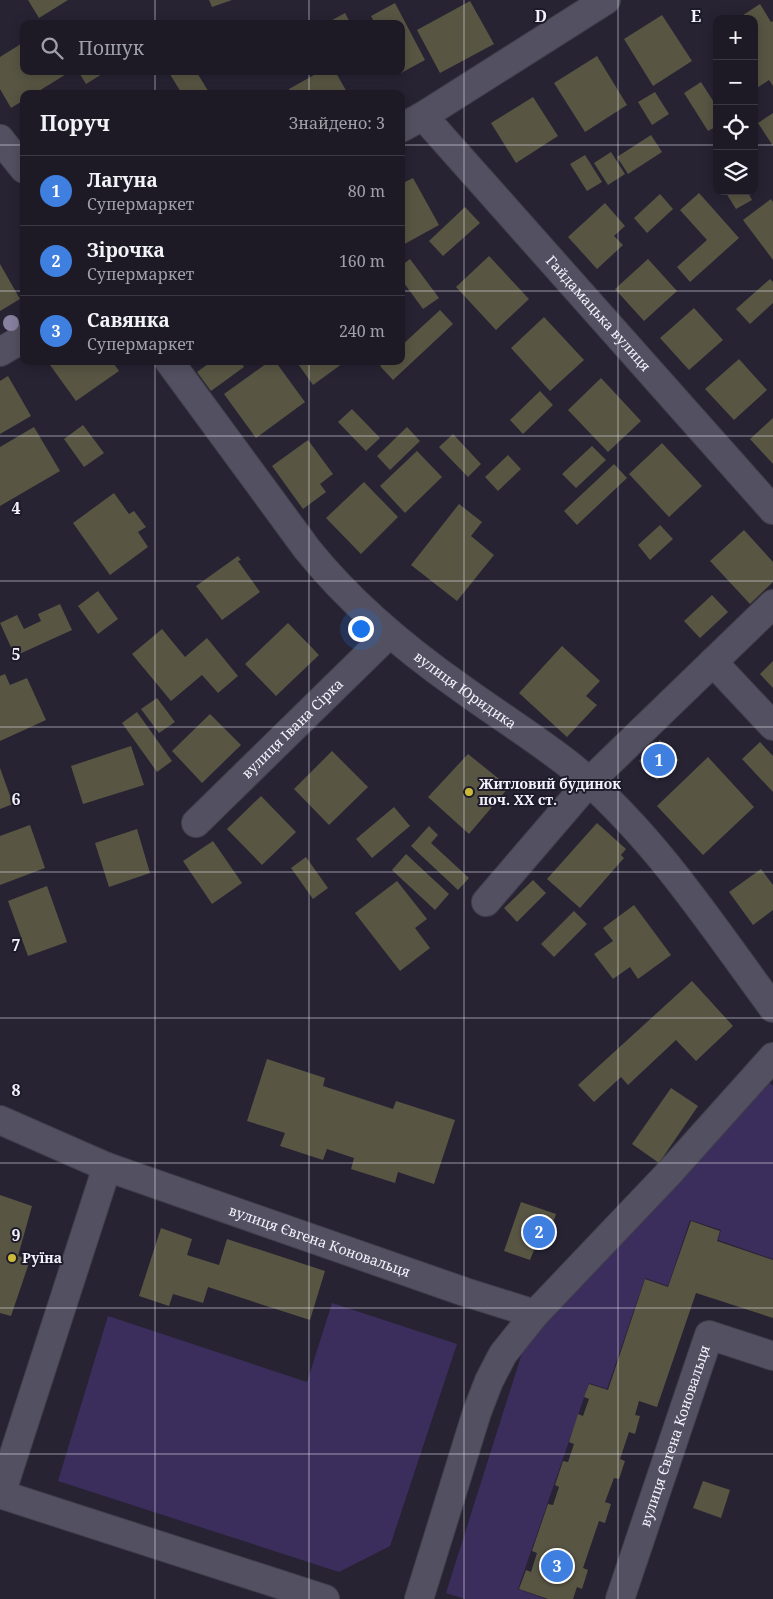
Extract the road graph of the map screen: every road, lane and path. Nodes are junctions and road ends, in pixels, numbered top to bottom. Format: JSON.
{"nodes":[{"id":1,"x":606,"y":0,"type":"edge"},
{"id":2,"x":412,"y":122,"type":"edge"},
{"id":3,"x":0,"y":139,"type":"edge"},
{"id":4,"x":20,"y":164,"type":"edge"},
{"id":5,"x":20,"y":340,"type":"edge"},
{"id":6,"x":0,"y":352,"type":"edge"},
{"id":7,"x":172,"y":365,"type":"edge"},
{"id":8,"x":773,"y":510,"type":"edge"},
{"id":9,"x":773,"y":604,"type":"edge"},
{"id":10,"x":389,"y":634,"type":"junction"},
{"id":11,"x":713,"y":662,"type":"junction"},
{"id":12,"x":773,"y":726,"type":"edge"},
{"id":13,"x":589,"y":782,"type":"junction"},
{"id":14,"x":196,"y":824,"type":"dead end"},
{"id":15,"x":486,"y":902,"type":"dead end"},
{"id":16,"x":773,"y":1008,"type":"edge"},
{"id":17,"x":773,"y":1057,"type":"edge"},
{"id":18,"x":0,"y":1120,"type":"edge"},
{"id":19,"x":107,"y":1167,"type":"junction"},
{"id":20,"x":535,"y":1314,"type":"junction"},
{"id":21,"x":773,"y":1356,"type":"edge"},
{"id":22,"x":0,"y":1494,"type":"edge"},
{"id":23,"x":325,"y":1599,"type":"edge"},
{"id":24,"x":419,"y":1599,"type":"edge"},
{"id":25,"x":620,"y":1599,"type":"edge"}],
"edges":[{"from":1,"to":2,"type":"street"},
{"from":2,"to":8,"type":"street","name":"Гайдамацька вулиця"},
{"from":3,"to":4,"type":"street"},
{"from":5,"to":6,"type":"street"},
{"from":7,"to":10,"type":"street","name":"вулиця Юридика"},
{"from":9,"to":11,"type":"street"},
{"from":10,"to":13,"type":"street","name":"вулиця Юридика"},
{"from":10,"to":14,"type":"street","name":"вулиця Івана Сірка"},
{"from":11,"to":12,"type":"street"},
{"from":11,"to":13,"type":"street"},
{"from":13,"to":15,"type":"street"},
{"from":13,"to":16,"type":"street","name":"вулиця Юридика"},
{"from":17,"to":20,"type":"street"},
{"from":18,"to":19,"type":"street","name":"вулиця Євгена Коновальця"},
{"from":19,"to":20,"type":"street","name":"вулиця Євгена Коновальця"},
{"from":19,"to":22,"type":"street"},
{"from":20,"to":24,"type":"street"},
{"from":21,"to":25,"type":"street","name":"вулиця Євгена Коновальця"},
{"from":22,"to":23,"type":"street"}]}
